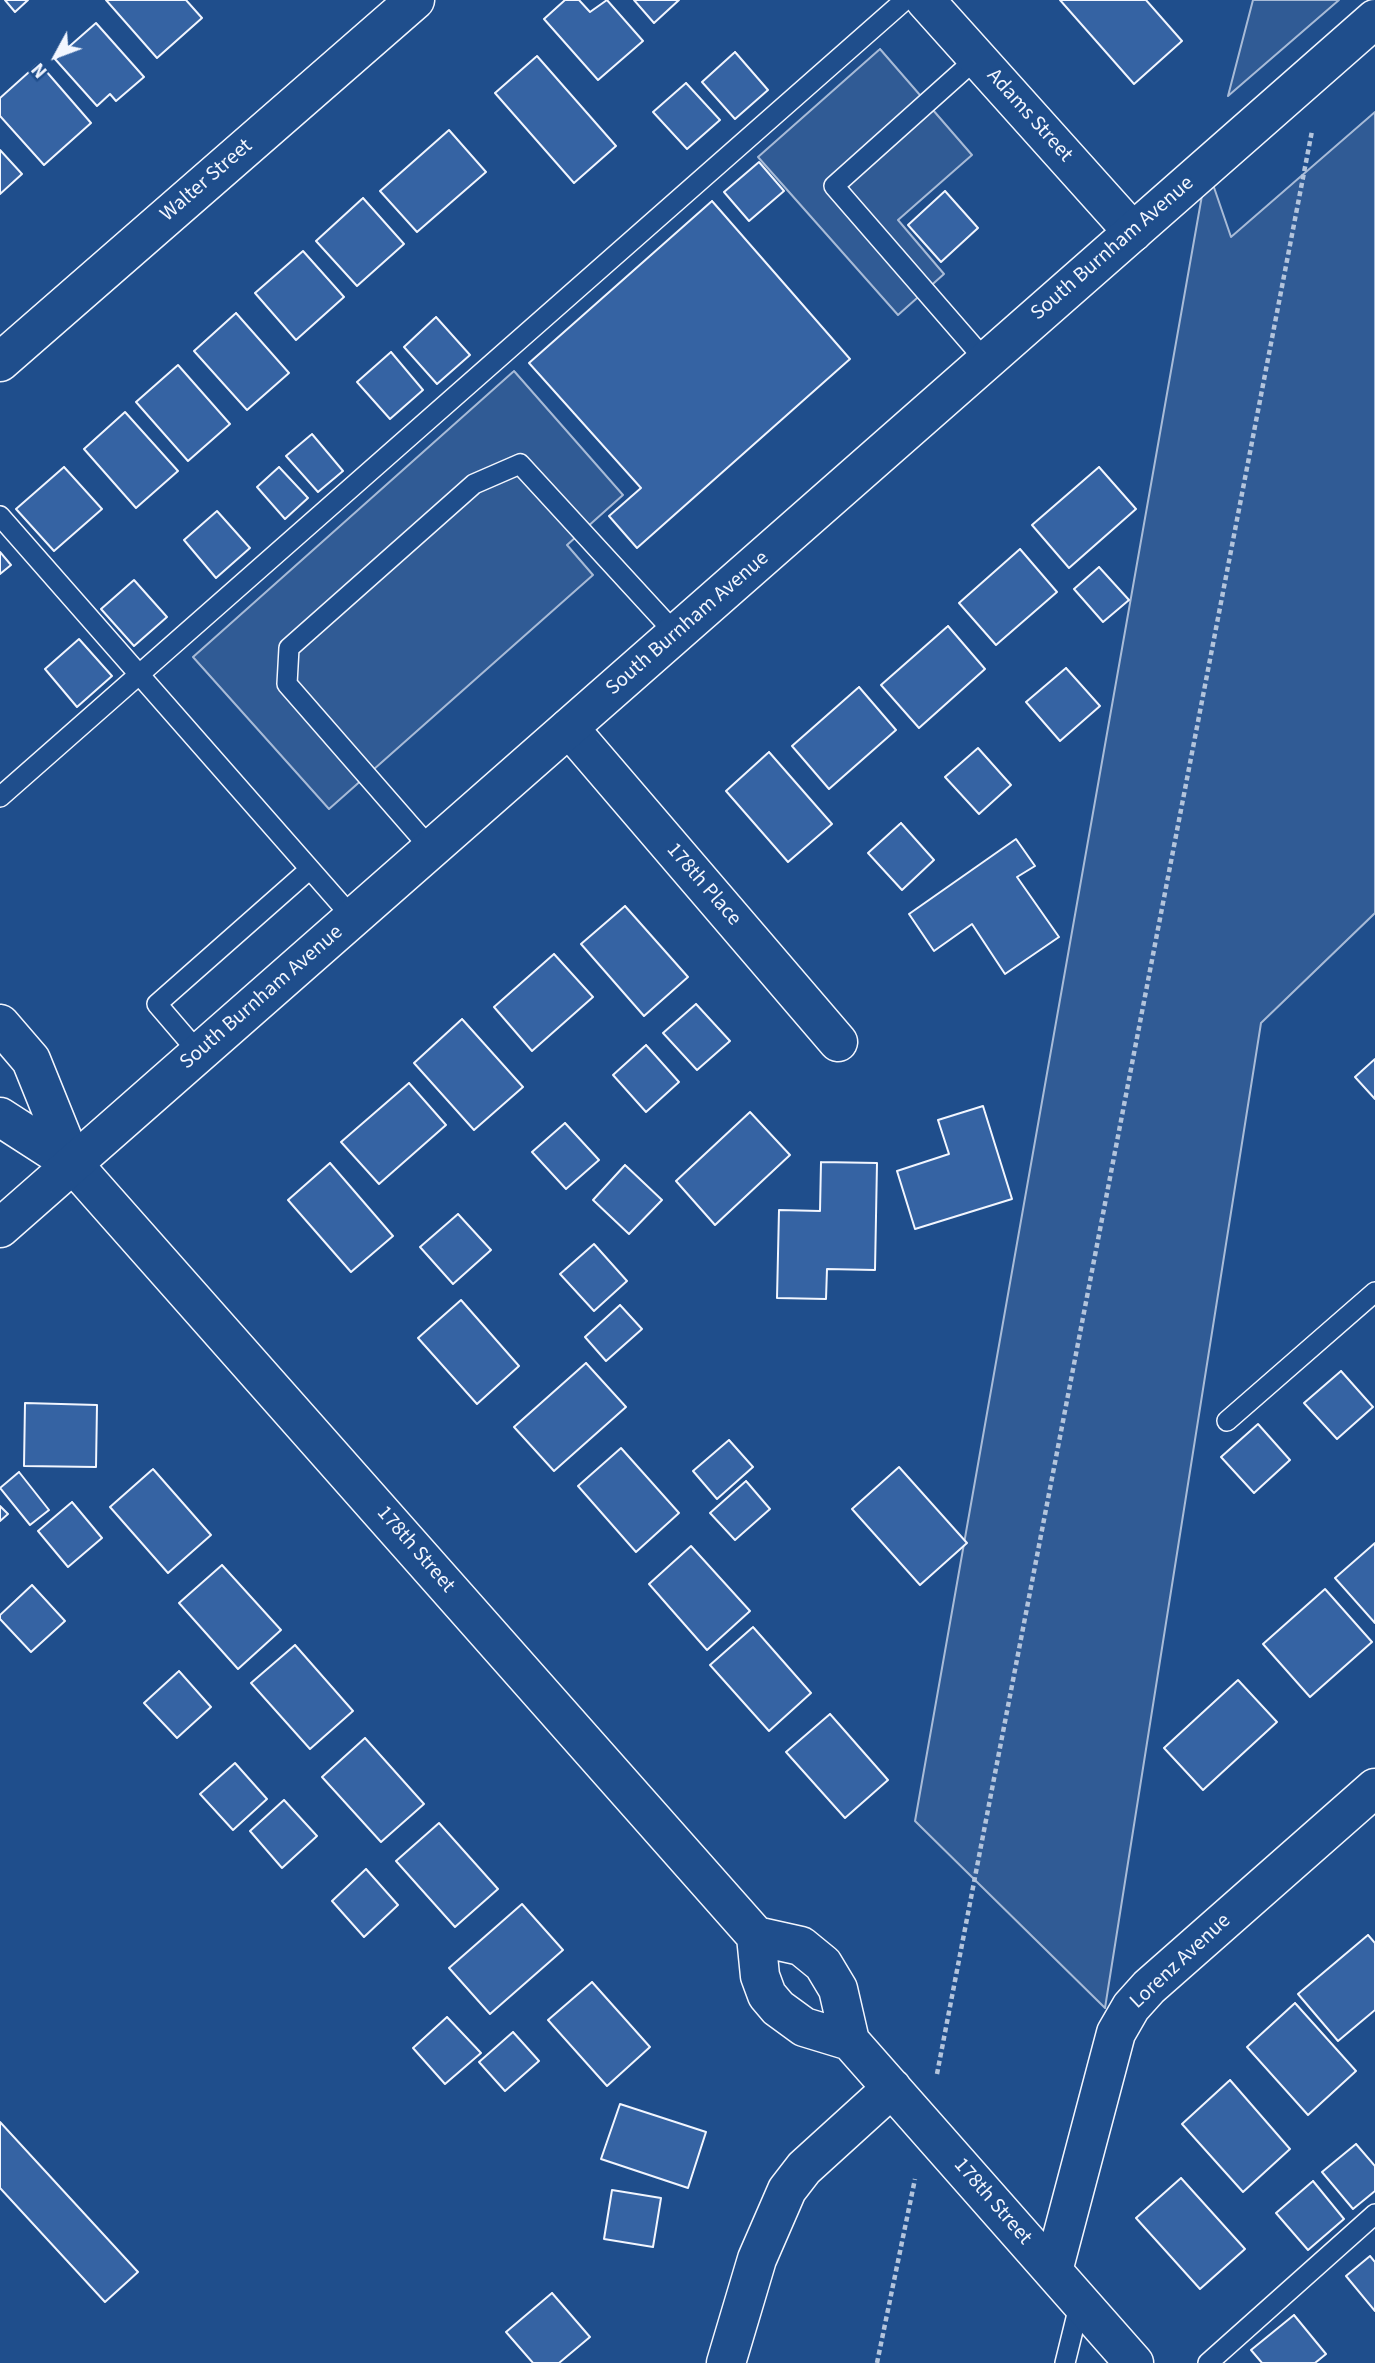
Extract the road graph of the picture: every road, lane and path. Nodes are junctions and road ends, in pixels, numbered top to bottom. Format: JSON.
{"nodes":[{"id":1,"x":415,"y":0,"type":"edge"},
{"id":2,"x":905,"y":0,"type":"edge"},
{"id":3,"x":925,"y":0,"type":"edge"},
{"id":4,"x":1375,"y":19,"type":"edge"},
{"id":5,"x":977,"y":58,"type":"junction"},
{"id":6,"x":1300,"y":194,"type":"dead end"},
{"id":7,"x":1133,"y":232,"type":"junction"},
{"id":8,"x":986,"y":361,"type":"junction"},
{"id":9,"x":0,"y":362,"type":"edge"},
{"id":10,"x":0,"y":516,"type":"edge"},
{"id":11,"x":677,"y":635,"type":"junction"},
{"id":12,"x":139,"y":674,"type":"junction"},
{"id":13,"x":569,"y":728,"type":"junction"},
{"id":14,"x":0,"y":797,"type":"edge"},
{"id":15,"x":431,"y":849,"type":"junction"},
{"id":16,"x":310,"y":869,"type":"junction"},
{"id":17,"x":354,"y":918,"type":"junction"},
{"id":18,"x":0,"y":1024,"type":"edge"},
{"id":19,"x":838,"y":1042,"type":"dead end"},
{"id":20,"x":200,"y":1053,"type":"junction"},
{"id":21,"x":0,"y":1117,"type":"edge"},
{"id":22,"x":73,"y":1164,"type":"junction"},
{"id":23,"x":0,"y":1228,"type":"edge"},
{"id":24,"x":1375,"y":1292,"type":"edge"},
{"id":25,"x":1227,"y":1421,"type":"dead end"},
{"id":26,"x":1375,"y":1788,"type":"edge"},
{"id":27,"x":756,"y":1936,"type":"junction"},
{"id":28,"x":850,"y":2041,"type":"junction"},
{"id":29,"x":936,"y":2079,"type":"dead end"},
{"id":30,"x":892,"y":2088,"type":"junction"},
{"id":31,"x":916,"y":2176,"type":"dead end"},
{"id":32,"x":1375,"y":2214,"type":"edge"},
{"id":33,"x":1053,"y":2272,"type":"junction"},
{"id":34,"x":1080,"y":2302,"type":"junction"},
{"id":35,"x":726,"y":2363,"type":"edge"},
{"id":36,"x":877,"y":2363,"type":"edge"},
{"id":37,"x":1065,"y":2363,"type":"edge"},
{"id":38,"x":1134,"y":2363,"type":"edge"},
{"id":39,"x":1208,"y":2363,"type":"edge"}],
"edges":[{"from":1,"to":9,"type":"street","name":"Walter Street"},
{"from":2,"to":12,"type":"lane"},
{"from":3,"to":5,"type":"street","name":"Adams Street"},
{"from":4,"to":7,"type":"street","name":"South Burnham Avenue"},
{"from":5,"to":7,"type":"street","name":"Adams Street"},
{"from":5,"to":8,"type":"lane"},
{"from":6,"to":29,"type":"path"},
{"from":7,"to":8,"type":"street","name":"South Burnham Avenue"},
{"from":8,"to":11,"type":"street","name":"South Burnham Avenue"},
{"from":10,"to":12,"type":"lane"},
{"from":11,"to":13,"type":"street","name":"South Burnham Avenue"},
{"from":11,"to":15,"type":"lane"},
{"from":12,"to":14,"type":"lane"},
{"from":12,"to":16,"type":"lane"},
{"from":13,"to":15,"type":"street","name":"South Burnham Avenue"},
{"from":13,"to":19,"type":"street","name":"178th Place"},
{"from":15,"to":17,"type":"street","name":"South Burnham Avenue"},
{"from":16,"to":17,"type":"lane"},
{"from":16,"to":20,"type":"lane"},
{"from":17,"to":20,"type":"street","name":"South Burnham Avenue"},
{"from":18,"to":22,"type":"street","name":"178th Street"},
{"from":20,"to":22,"type":"street","name":"South Burnham Avenue"},
{"from":21,"to":22,"type":"street","name":"178th Street"},
{"from":22,"to":23,"type":"street","name":"South Burnham Avenue"},
{"from":22,"to":27,"type":"street","name":"178th Street"},
{"from":24,"to":25,"type":"lane"},
{"from":26,"to":33,"type":"street","name":"Lorenz Avenue"},
{"from":27,"to":28,"type":"street","name":"178th Street"},
{"from":27,"to":28,"type":"street"},
{"from":28,"to":30,"type":"street","name":"178th Street"},
{"from":30,"to":33,"type":"street","name":"178th Street"},
{"from":30,"to":35,"type":"street"},
{"from":31,"to":36,"type":"path"},
{"from":32,"to":39,"type":"lane"},
{"from":33,"to":34,"type":"street","name":"178th Street"},
{"from":34,"to":37,"type":"lane"},
{"from":34,"to":38,"type":"street","name":"178th Street"}]}
